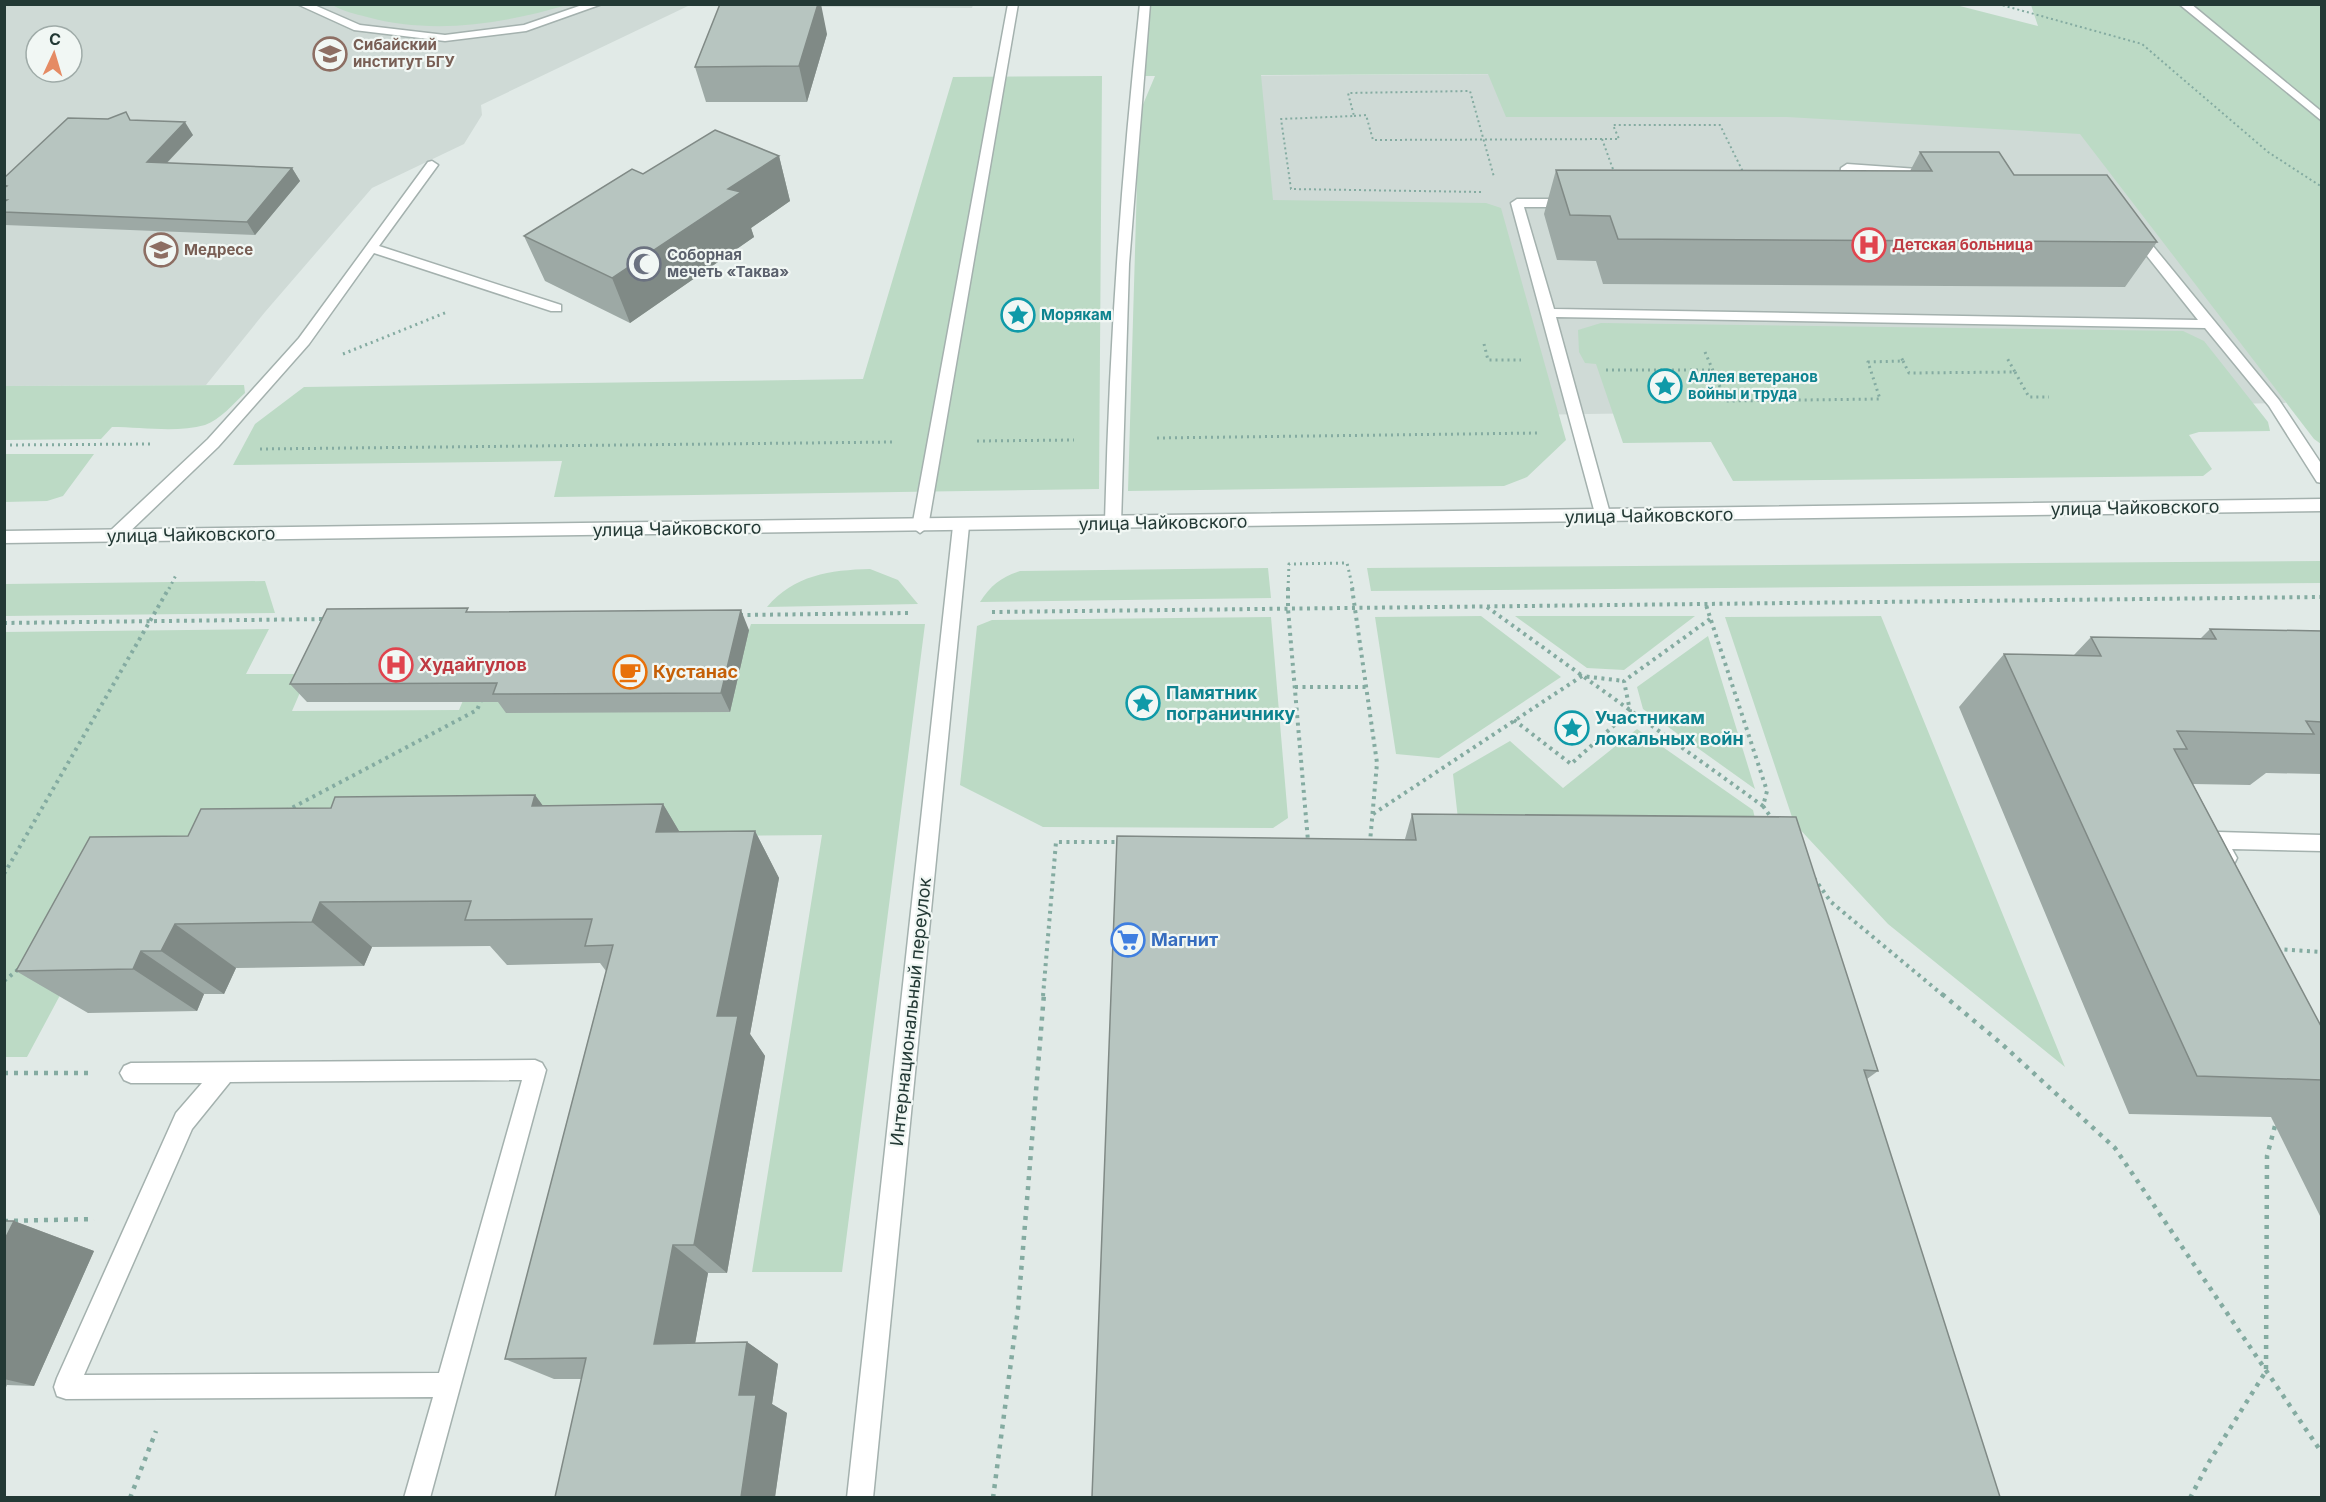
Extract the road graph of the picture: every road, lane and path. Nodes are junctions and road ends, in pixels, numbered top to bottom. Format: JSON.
{"nodes":[{"id":1,"x":302,"y":4,"type":"edge"},
{"id":2,"x":597,"y":4,"type":"edge"},
{"id":3,"x":1013,"y":4,"type":"edge"},
{"id":4,"x":1145,"y":4,"type":"edge"},
{"id":5,"x":1998,"y":4,"type":"edge"},
{"id":6,"x":2184,"y":4,"type":"edge"},
{"id":7,"x":1354,"y":116,"type":"junction"},
{"id":8,"x":2322,"y":118,"type":"edge"},
{"id":9,"x":1602,"y":139,"type":"junction"},
{"id":10,"x":1485,"y":140,"type":"junction"},
{"id":11,"x":432,"y":165,"type":"dead end"},
{"id":12,"x":1930,"y":174,"type":"edge"},
{"id":13,"x":1744,"y":175,"type":"edge"},
{"id":14,"x":2322,"y":187,"type":"edge"},
{"id":15,"x":1497,"y":192,"type":"junction"},
{"id":16,"x":1517,"y":202,"type":"junction"},
{"id":17,"x":1624,"y":204,"type":"joint"},
{"id":18,"x":1830,"y":205,"type":"edge"},
{"id":19,"x":2127,"y":223,"type":"edge"},
{"id":20,"x":371,"y":248,"type":"junction"},
{"id":21,"x":501,"y":290,"type":"junction"},
{"id":22,"x":556,"y":308,"type":"dead end"},
{"id":23,"x":1548,"y":313,"type":"junction"},
{"id":24,"x":1688,"y":316,"type":"junction"},
{"id":25,"x":1880,"y":319,"type":"junction"},
{"id":26,"x":1985,"y":320,"type":"junction"},
{"id":27,"x":2209,"y":324,"type":"junction"},
{"id":28,"x":340,"y":356,"type":"dead end"},
{"id":29,"x":1903,"y":361,"type":"junction"},
{"id":30,"x":1564,"y":370,"type":"junction"},
{"id":31,"x":1713,"y":370,"type":"junction"},
{"id":32,"x":2015,"y":372,"type":"junction"},
{"id":33,"x":2049,"y":397,"type":"dead end"},
{"id":34,"x":1579,"y":432,"type":"junction"},
{"id":35,"x":1114,"y":439,"type":"junction"},
{"id":36,"x":936,"y":441,"type":"junction"},
{"id":37,"x":213,"y":443,"type":"junction"},
{"id":38,"x":4,"y":445,"type":"edge"},
{"id":39,"x":2322,"y":478,"type":"edge"},
{"id":40,"x":2322,"y":505,"type":"edge"},
{"id":41,"x":1603,"y":517,"type":"junction"},
{"id":42,"x":1113,"y":524,"type":"junction"},
{"id":43,"x":962,"y":526,"type":"junction"},
{"id":44,"x":921,"y":527,"type":"junction"},
{"id":45,"x":116,"y":536,"type":"junction"},
{"id":46,"x":4,"y":537,"type":"edge"},
{"id":47,"x":2322,"y":597,"type":"edge"},
{"id":48,"x":1706,"y":605,"type":"junction"},
{"id":49,"x":1487,"y":607,"type":"junction"},
{"id":50,"x":1357,"y":608,"type":"junction"},
{"id":51,"x":1288,"y":609,"type":"junction"},
{"id":52,"x":952,"y":612,"type":"junction"},
{"id":53,"x":728,"y":615,"type":"edge"},
{"id":54,"x":328,"y":619,"type":"edge"},
{"id":55,"x":1710,"y":619,"type":"junction"},
{"id":56,"x":152,"y":621,"type":"junction"},
{"id":57,"x":4,"y":623,"type":"edge"},
{"id":58,"x":1582,"y":676,"type":"junction"},
{"id":59,"x":1624,"y":681,"type":"junction"},
{"id":60,"x":1295,"y":687,"type":"junction"},
{"id":61,"x":1367,"y":687,"type":"junction"},
{"id":62,"x":486,"y":689,"type":"edge"},
{"id":63,"x":1630,"y":711,"type":"junction"},
{"id":64,"x":1514,"y":720,"type":"junction"},
{"id":65,"x":1763,"y":806,"type":"junction"},
{"id":66,"x":278,"y":815,"type":"edge"},
{"id":67,"x":1373,"y":815,"type":"junction"},
{"id":68,"x":1776,"y":825,"type":"edge"},
{"id":69,"x":1125,"y":842,"type":"edge"},
{"id":70,"x":1297,"y":842,"type":"edge"},
{"id":71,"x":1308,"y":842,"type":"junction"},
{"id":72,"x":1319,"y":842,"type":"edge"},
{"id":73,"x":1360,"y":842,"type":"edge"},
{"id":74,"x":2322,"y":843,"type":"edge"},
{"id":75,"x":1810,"y":873,"type":"edge"},
{"id":76,"x":4,"y":874,"type":"edge"},
{"id":77,"x":2237,"y":879,"type":"edge"},
{"id":78,"x":2271,"y":949,"type":"edge"},
{"id":79,"x":2322,"y":952,"type":"edge"},
{"id":80,"x":29,"y":961,"type":"edge"},
{"id":81,"x":4,"y":981,"type":"edge"},
{"id":82,"x":225,"y":1072,"type":"junction"},
{"id":83,"x":4,"y":1073,"type":"edge"},
{"id":84,"x":131,"y":1073,"type":"joint"},
{"id":85,"x":2280,"y":1111,"type":"edge"},
{"id":86,"x":141,"y":1217,"type":"junction"},
{"id":87,"x":4,"y":1221,"type":"edge"},
{"id":88,"x":2266,"y":1371,"type":"junction"},
{"id":89,"x":448,"y":1385,"type":"junction"},
{"id":90,"x":173,"y":1386,"type":"junction"},
{"id":91,"x":2322,"y":1453,"type":"edge"},
{"id":92,"x":130,"y":1497,"type":"edge"},
{"id":93,"x":417,"y":1497,"type":"edge"},
{"id":94,"x":860,"y":1497,"type":"edge"},
{"id":95,"x":993,"y":1497,"type":"edge"},
{"id":96,"x":2190,"y":1497,"type":"edge"}],
"edges":[{"from":1,"to":2,"type":"street"},
{"from":3,"to":36,"type":"street"},
{"from":4,"to":35,"type":"street"},
{"from":5,"to":14,"type":"path"},
{"from":6,"to":8,"type":"street"},
{"from":7,"to":10,"type":"path"},
{"from":7,"to":10,"type":"path"},
{"from":7,"to":15,"type":"path"},
{"from":9,"to":10,"type":"path"},
{"from":9,"to":13,"type":"path"},
{"from":9,"to":17,"type":"path"},
{"from":10,"to":15,"type":"path"},
{"from":11,"to":20,"type":"street"},
{"from":12,"to":18,"type":"street"},
{"from":15,"to":16,"type":"path"},
{"from":16,"to":17,"type":"street"},
{"from":16,"to":23,"type":"street"},
{"from":19,"to":27,"type":"street"},
{"from":20,"to":21,"type":"street"},
{"from":20,"to":37,"type":"street"},
{"from":21,"to":22,"type":"street"},
{"from":21,"to":28,"type":"path"},
{"from":23,"to":24,"type":"street"},
{"from":23,"to":30,"type":"street"},
{"from":24,"to":25,"type":"street"},
{"from":24,"to":31,"type":"path"},
{"from":25,"to":26,"type":"street"},
{"from":25,"to":29,"type":"path"},
{"from":26,"to":27,"type":"street"},
{"from":26,"to":32,"type":"path"},
{"from":27,"to":39,"type":"street"},
{"from":29,"to":31,"type":"path"},
{"from":29,"to":32,"type":"path"},
{"from":30,"to":31,"type":"path"},
{"from":30,"to":34,"type":"street"},
{"from":32,"to":33,"type":"path"},
{"from":34,"to":35,"type":"path"},
{"from":34,"to":41,"type":"street"},
{"from":35,"to":36,"type":"path"},
{"from":35,"to":42,"type":"street"},
{"from":36,"to":37,"type":"path"},
{"from":36,"to":44,"type":"street"},
{"from":37,"to":38,"type":"path"},
{"from":37,"to":45,"type":"street"},
{"from":40,"to":41,"type":"street","name":"улица Чайковского"},
{"from":41,"to":42,"type":"street","name":"улица Чайковского"},
{"from":42,"to":43,"type":"street","name":"улица Чайковского"},
{"from":43,"to":44,"type":"street","name":"улица Чайковского"},
{"from":43,"to":52,"type":"street","name":"Интернациональный переулок"},
{"from":44,"to":45,"type":"street","name":"улица Чайковского"},
{"from":45,"to":46,"type":"street","name":"улица Чайковского"},
{"from":47,"to":48,"type":"path"},
{"from":48,"to":49,"type":"path"},
{"from":48,"to":55,"type":"path"},
{"from":49,"to":50,"type":"path"},
{"from":49,"to":58,"type":"path"},
{"from":50,"to":51,"type":"path"},
{"from":50,"to":51,"type":"path"},
{"from":50,"to":61,"type":"path"},
{"from":51,"to":52,"type":"path"},
{"from":51,"to":60,"type":"path"},
{"from":52,"to":53,"type":"path"},
{"from":52,"to":94,"type":"street","name":"Интернациональный переулок"},
{"from":54,"to":56,"type":"path"},
{"from":55,"to":59,"type":"path"},
{"from":55,"to":65,"type":"path"},
{"from":56,"to":57,"type":"path"},
{"from":56,"to":76,"type":"path"},
{"from":58,"to":59,"type":"path"},
{"from":58,"to":63,"type":"path"},
{"from":58,"to":64,"type":"path"},
{"from":59,"to":63,"type":"path"},
{"from":60,"to":61,"type":"path"},
{"from":60,"to":71,"type":"path"},
{"from":61,"to":67,"type":"path"},
{"from":62,"to":66,"type":"path"},
{"from":63,"to":64,"type":"path"},
{"from":63,"to":65,"type":"path"},
{"from":64,"to":67,"type":"path"},
{"from":65,"to":68,"type":"path"},
{"from":67,"to":73,"type":"path"},
{"from":69,"to":95,"type":"path"},
{"from":70,"to":71,"type":"path"},
{"from":71,"to":72,"type":"path"},
{"from":74,"to":77,"type":"street"},
{"from":75,"to":88,"type":"path"},
{"from":78,"to":79,"type":"path"},
{"from":80,"to":81,"type":"path"},
{"from":82,"to":84,"type":"street"},
{"from":82,"to":86,"type":"street"},
{"from":82,"to":89,"type":"street"},
{"from":83,"to":84,"type":"path"},
{"from":85,"to":88,"type":"path"},
{"from":86,"to":87,"type":"path"},
{"from":86,"to":90,"type":"street"},
{"from":88,"to":91,"type":"path"},
{"from":88,"to":96,"type":"path"},
{"from":89,"to":90,"type":"street"},
{"from":89,"to":93,"type":"street"},
{"from":90,"to":92,"type":"path"}]}
